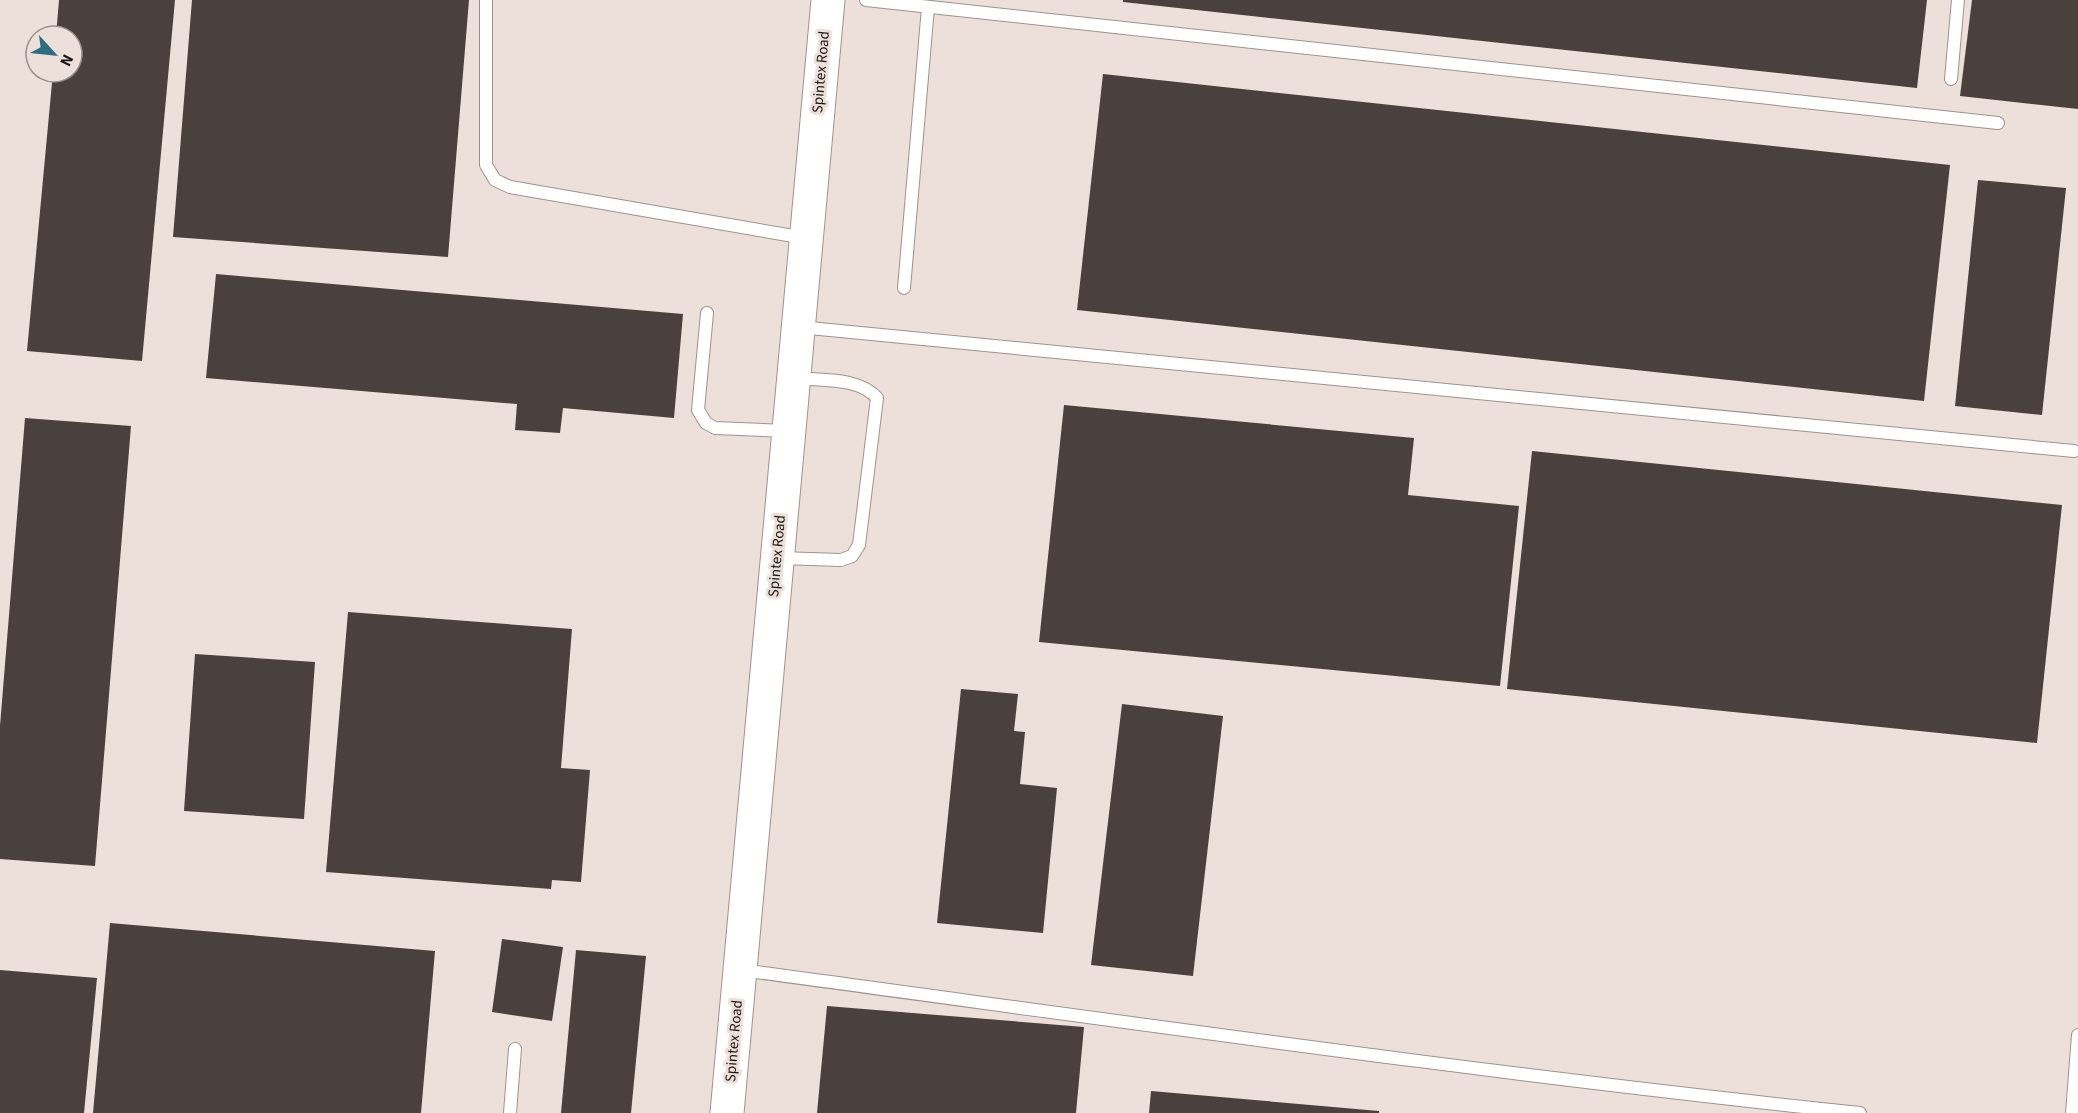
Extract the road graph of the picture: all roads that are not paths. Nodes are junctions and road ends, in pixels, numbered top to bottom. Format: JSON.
{"nodes":[{"id":1,"x":486,"y":0,"type":"edge"},
{"id":2,"x":828,"y":0,"type":"edge"},
{"id":3,"x":867,"y":0,"type":"edge"},
{"id":4,"x":1958,"y":0,"type":"edge"},
{"id":5,"x":928,"y":7,"type":"junction"},
{"id":6,"x":1951,"y":79,"type":"dead end"},
{"id":7,"x":1998,"y":123,"type":"dead end"},
{"id":8,"x":806,"y":239,"type":"junction"},
{"id":9,"x":904,"y":288,"type":"dead end"},
{"id":10,"x":707,"y":313,"type":"dead end"},
{"id":11,"x":798,"y":326,"type":"junction"},
{"id":12,"x":793,"y":378,"type":"junction"},
{"id":13,"x":789,"y":431,"type":"junction"},
{"id":14,"x":2074,"y":451,"type":"dead end"},
{"id":15,"x":777,"y":558,"type":"junction"},
{"id":16,"x":740,"y":970,"type":"junction"},
{"id":17,"x":2078,"y":1035,"type":"edge"},
{"id":18,"x":515,"y":1049,"type":"dead end"},
{"id":19,"x":510,"y":1113,"type":"edge"},
{"id":20,"x":727,"y":1113,"type":"edge"},
{"id":21,"x":1860,"y":1113,"type":"edge"},
{"id":22,"x":2072,"y":1113,"type":"edge"}],
"edges":[{"from":1,"to":8,"type":"lane"},
{"from":2,"to":8,"type":"main road","name":"Spintex Road"},
{"from":3,"to":5,"type":"lane"},
{"from":4,"to":6,"type":"lane"},
{"from":5,"to":7,"type":"lane"},
{"from":5,"to":9,"type":"lane"},
{"from":8,"to":11,"type":"main road","name":"Spintex Road"},
{"from":10,"to":13,"type":"lane"},
{"from":11,"to":12,"type":"main road","name":"Spintex Road"},
{"from":11,"to":14,"type":"lane"},
{"from":12,"to":13,"type":"main road","name":"Spintex Road"},
{"from":12,"to":15,"type":"lane"},
{"from":13,"to":15,"type":"main road","name":"Spintex Road"},
{"from":15,"to":16,"type":"main road","name":"Spintex Road"},
{"from":16,"to":20,"type":"main road","name":"Spintex Road"},
{"from":16,"to":21,"type":"lane"},
{"from":17,"to":22,"type":"lane"},
{"from":18,"to":19,"type":"lane"}]}
